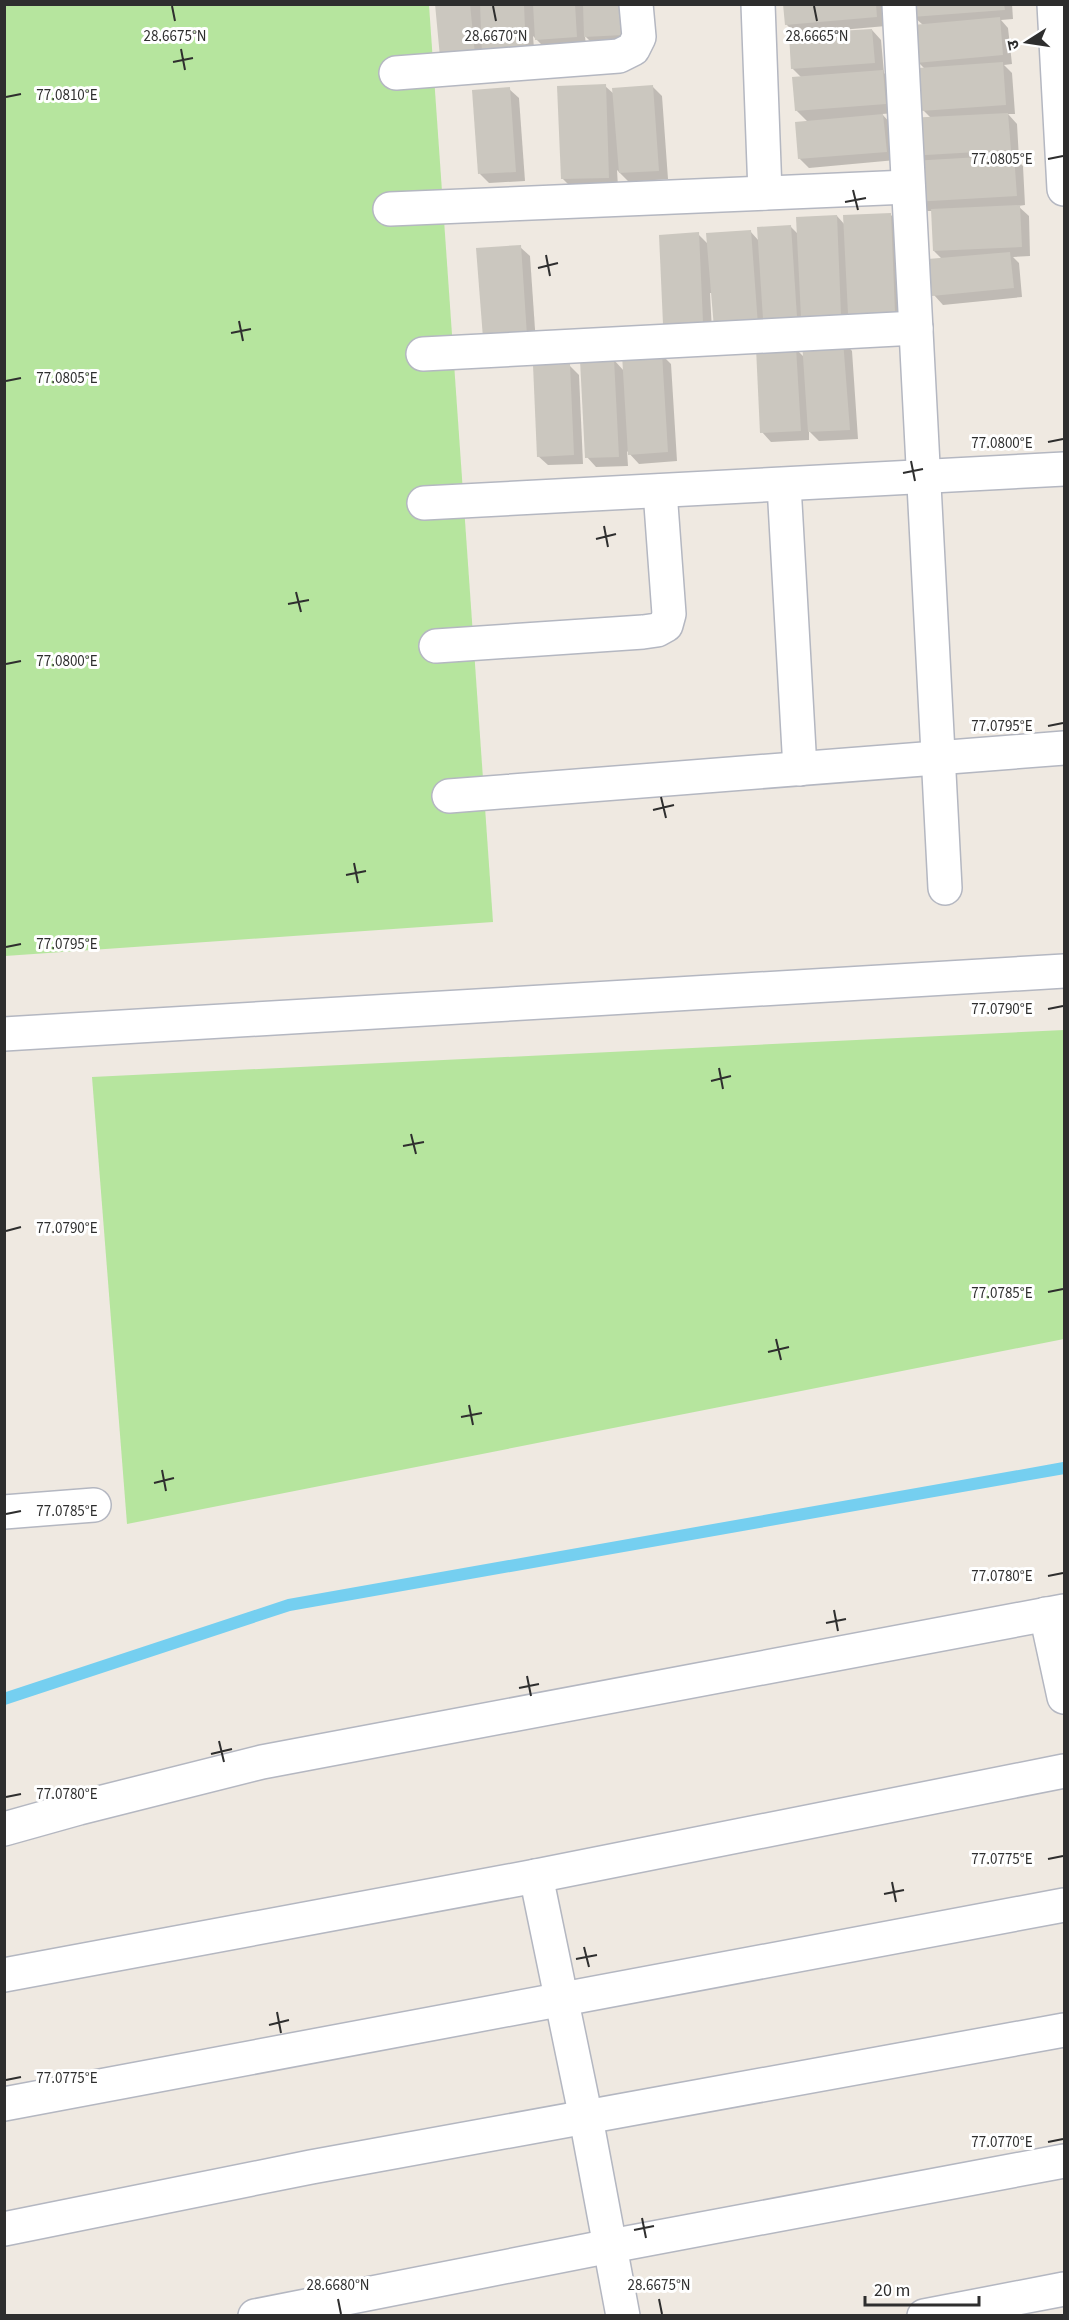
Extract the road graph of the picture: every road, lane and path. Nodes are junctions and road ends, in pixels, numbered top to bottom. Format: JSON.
{"nodes":[{"id":1,"x":636,"y":4,"type":"edge"},
{"id":2,"x":758,"y":4,"type":"edge"},
{"id":3,"x":898,"y":4,"type":"edge"},
{"id":4,"x":1054,"y":4,"type":"edge"},
{"id":5,"x":396,"y":73,"type":"dead end"},
{"id":6,"x":908,"y":187,"type":"junction"},
{"id":7,"x":1065,"y":189,"type":"edge"},
{"id":8,"x":765,"y":193,"type":"junction"},
{"id":9,"x":390,"y":209,"type":"dead end"},
{"id":10,"x":915,"y":328,"type":"junction"},
{"id":11,"x":423,"y":354,"type":"dead end"},
{"id":12,"x":1065,"y":469,"type":"edge"},
{"id":13,"x":923,"y":477,"type":"junction"},
{"id":14,"x":784,"y":485,"type":"junction"},
{"id":15,"x":660,"y":491,"type":"junction"},
{"id":16,"x":424,"y":503,"type":"dead end"},
{"id":17,"x":436,"y":646,"type":"dead end"},
{"id":18,"x":1065,"y":748,"type":"edge"},
{"id":19,"x":938,"y":758,"type":"junction"},
{"id":20,"x":800,"y":769,"type":"junction"},
{"id":21,"x":449,"y":796,"type":"dead end"},
{"id":22,"x":945,"y":888,"type":"dead end"},
{"id":23,"x":1065,"y":971,"type":"edge"},
{"id":24,"x":4,"y":1034,"type":"edge"},
{"id":25,"x":94,"y":1505,"type":"dead end"},
{"id":26,"x":4,"y":1512,"type":"edge"},
{"id":27,"x":1055,"y":1613,"type":"edge"},
{"id":28,"x":1065,"y":1697,"type":"edge"},
{"id":29,"x":1065,"y":1771,"type":"edge"},
{"id":30,"x":4,"y":1829,"type":"edge"},
{"id":31,"x":536,"y":1876,"type":"junction"},
{"id":32,"x":1065,"y":1905,"type":"edge"},
{"id":33,"x":4,"y":1975,"type":"edge"},
{"id":34,"x":562,"y":2001,"type":"junction"},
{"id":35,"x":1065,"y":2030,"type":"edge"},
{"id":36,"x":4,"y":2104,"type":"edge"},
{"id":37,"x":586,"y":2118,"type":"junction"},
{"id":38,"x":1065,"y":2161,"type":"edge"},
{"id":39,"x":4,"y":2229,"type":"edge"},
{"id":40,"x":611,"y":2246,"type":"junction"},
{"id":41,"x":1065,"y":2289,"type":"edge"},
{"id":42,"x":255,"y":2316,"type":"edge"},
{"id":43,"x":623,"y":2316,"type":"edge"},
{"id":44,"x":924,"y":2316,"type":"edge"}],
"edges":[{"from":1,"to":5,"type":"street"},
{"from":2,"to":8,"type":"street"},
{"from":3,"to":6,"type":"street"},
{"from":4,"to":7,"type":"street"},
{"from":6,"to":8,"type":"street"},
{"from":6,"to":10,"type":"street"},
{"from":8,"to":9,"type":"street"},
{"from":10,"to":11,"type":"street"},
{"from":10,"to":13,"type":"street"},
{"from":12,"to":13,"type":"street"},
{"from":13,"to":14,"type":"street"},
{"from":13,"to":19,"type":"street"},
{"from":14,"to":15,"type":"street"},
{"from":14,"to":20,"type":"street"},
{"from":15,"to":16,"type":"street"},
{"from":15,"to":17,"type":"street"},
{"from":18,"to":19,"type":"street"},
{"from":19,"to":20,"type":"street"},
{"from":19,"to":22,"type":"street"},
{"from":20,"to":21,"type":"street"},
{"from":23,"to":24,"type":"street"},
{"from":25,"to":26,"type":"street"},
{"from":27,"to":28,"type":"street"},
{"from":27,"to":30,"type":"street"},
{"from":29,"to":31,"type":"street"},
{"from":31,"to":33,"type":"street"},
{"from":31,"to":34,"type":"street"},
{"from":32,"to":34,"type":"street"},
{"from":34,"to":36,"type":"street"},
{"from":34,"to":37,"type":"street"},
{"from":35,"to":37,"type":"street"},
{"from":37,"to":39,"type":"street"},
{"from":37,"to":40,"type":"street"},
{"from":38,"to":40,"type":"street"},
{"from":40,"to":42,"type":"street"},
{"from":40,"to":43,"type":"street"},
{"from":41,"to":44,"type":"street"}]}
